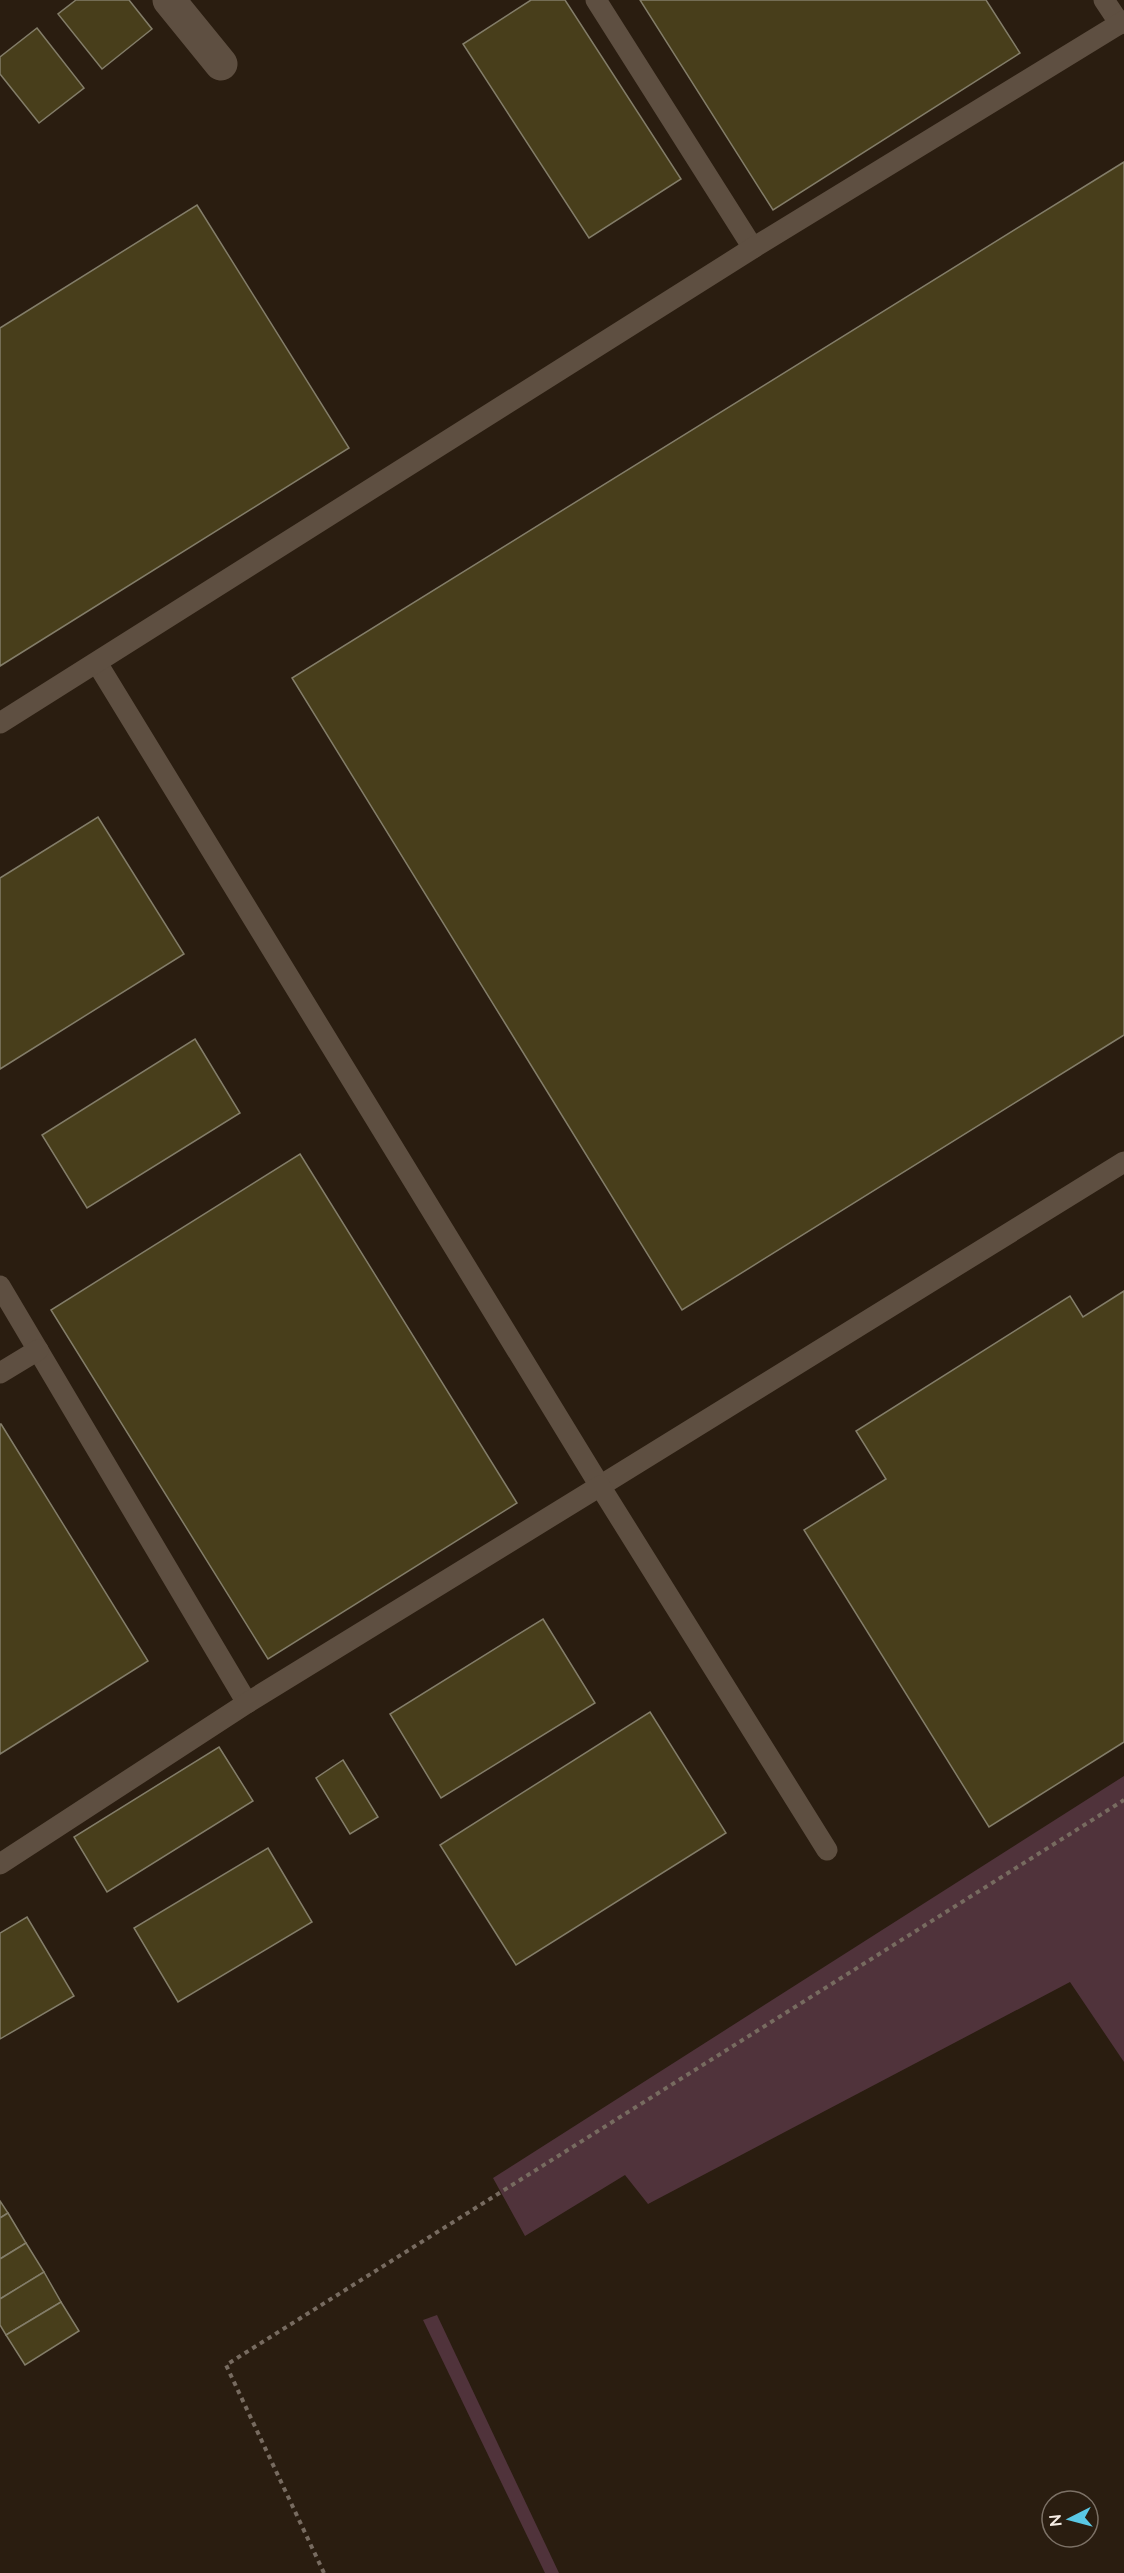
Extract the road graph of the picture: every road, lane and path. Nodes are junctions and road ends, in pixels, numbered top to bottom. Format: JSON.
{"nodes":[{"id":1,"x":169,"y":0,"type":"edge"},
{"id":2,"x":596,"y":0,"type":"edge"},
{"id":3,"x":1104,"y":0,"type":"edge"},
{"id":4,"x":1122,"y":22,"type":"edge"},
{"id":5,"x":221,"y":64,"type":"dead end"},
{"id":6,"x":753,"y":248,"type":"junction"},
{"id":7,"x":97,"y":663,"type":"junction"},
{"id":8,"x":0,"y":723,"type":"edge"},
{"id":9,"x":1124,"y":1162,"type":"edge"},
{"id":10,"x":1,"y":1291,"type":"edge"},
{"id":11,"x":38,"y":1350,"type":"junction"},
{"id":12,"x":0,"y":1373,"type":"edge"},
{"id":13,"x":600,"y":1486,"type":"junction"},
{"id":14,"x":247,"y":1702,"type":"junction"},
{"id":15,"x":1124,"y":1800,"type":"edge"},
{"id":16,"x":827,"y":1850,"type":"dead end"},
{"id":17,"x":0,"y":1864,"type":"edge"},
{"id":18,"x":324,"y":2573,"type":"edge"}],
"edges":[{"from":1,"to":5,"type":"street"},
{"from":2,"to":6,"type":"lane"},
{"from":3,"to":4,"type":"lane"},
{"from":4,"to":6,"type":"lane"},
{"from":6,"to":7,"type":"lane"},
{"from":7,"to":8,"type":"lane"},
{"from":7,"to":13,"type":"lane"},
{"from":9,"to":13,"type":"lane"},
{"from":10,"to":11,"type":"lane"},
{"from":11,"to":12,"type":"lane"},
{"from":11,"to":14,"type":"lane"},
{"from":13,"to":14,"type":"lane"},
{"from":13,"to":16,"type":"lane"},
{"from":14,"to":17,"type":"lane"},
{"from":15,"to":18,"type":"path"}]}
